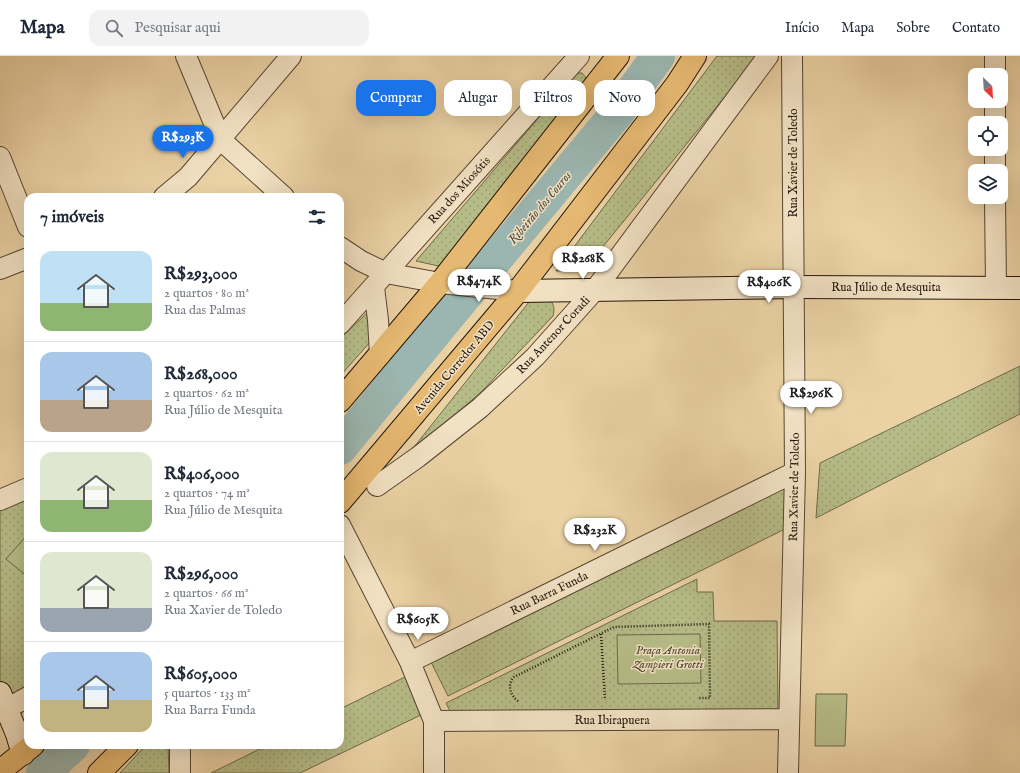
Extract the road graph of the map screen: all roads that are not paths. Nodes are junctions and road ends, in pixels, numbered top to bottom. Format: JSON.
{"nodes":[{"id":1,"x":186,"y":56,"type":"edge"},
{"id":2,"x":291,"y":56,"type":"edge"},
{"id":3,"x":579,"y":56,"type":"edge"},
{"id":4,"x":695,"y":56,"type":"edge"},
{"id":5,"x":768,"y":56,"type":"edge"},
{"id":6,"x":792,"y":56,"type":"edge"},
{"id":7,"x":995,"y":56,"type":"edge"},
{"id":8,"x":614,"y":58,"type":"edge"},
{"id":9,"x":995,"y":68,"type":"edge"},
{"id":10,"x":221,"y":140,"type":"junction"},
{"id":11,"x":0,"y":157,"type":"edge"},
{"id":12,"x":169,"y":193,"type":"edge"},
{"id":13,"x":280,"y":193,"type":"edge"},
{"id":14,"x":995,"y":204,"type":"edge"},
{"id":15,"x":24,"y":217,"type":"edge"},
{"id":16,"x":344,"y":249,"type":"edge"},
{"id":17,"x":24,"y":260,"type":"edge"},
{"id":18,"x":0,"y":269,"type":"edge"},
{"id":19,"x":380,"y":280,"type":"junction"},
{"id":20,"x":450,"y":284,"type":"junction"},
{"id":21,"x":794,"y":287,"type":"junction"},
{"id":22,"x":996,"y":288,"type":"junction"},
{"id":23,"x":1020,"y":288,"type":"edge"},
{"id":24,"x":510,"y":290,"type":"junction"},
{"id":25,"x":594,"y":291,"type":"junction"},
{"id":26,"x":344,"y":320,"type":"edge"},
{"id":27,"x":380,"y":355,"type":"junction"},
{"id":28,"x":344,"y":396,"type":"edge"},
{"id":29,"x":795,"y":472,"type":"junction"},
{"id":30,"x":377,"y":486,"type":"dead end"},
{"id":31,"x":24,"y":490,"type":"edge"},
{"id":32,"x":344,"y":497,"type":"edge"},
{"id":33,"x":0,"y":500,"type":"edge"},
{"id":34,"x":344,"y":533,"type":"edge"},
{"id":35,"x":410,"y":662,"type":"junction"},
{"id":36,"x":24,"y":698,"type":"edge"},
{"id":37,"x":3,"y":701,"type":"edge"},
{"id":38,"x":789,"y":719,"type":"junction"},
{"id":39,"x":434,"y":721,"type":"junction"},
{"id":40,"x":24,"y":741,"type":"edge"},
{"id":41,"x":28,"y":749,"type":"edge"},
{"id":42,"x":123,"y":749,"type":"edge"},
{"id":43,"x":180,"y":749,"type":"edge"},
{"id":44,"x":0,"y":771,"type":"edge"},
{"id":45,"x":99,"y":773,"type":"edge"},
{"id":46,"x":180,"y":773,"type":"edge"},
{"id":47,"x":434,"y":773,"type":"edge"},
{"id":48,"x":788,"y":773,"type":"edge"}],
"edges":[{"from":1,"to":10,"type":"street"},
{"from":2,"to":10,"type":"street"},
{"from":3,"to":19,"type":"street","name":"Rua dos Miosótis"},
{"from":4,"to":24,"type":"highway","name":"Avenida Corredor ABD"},
{"from":5,"to":25,"type":"street","name":"Rua Antenor Coradi"},
{"from":6,"to":21,"type":"street","name":"Rua Xavier de Toledo"},
{"from":7,"to":9,"type":"street"},
{"from":8,"to":20,"type":"highway"},
{"from":10,"to":12,"type":"street"},
{"from":10,"to":13,"type":"street"},
{"from":11,"to":15,"type":"street"},
{"from":14,"to":22,"type":"street"},
{"from":16,"to":19,"type":"street","name":"Rua Júlio de Mesquita"},
{"from":17,"to":18,"type":"street"},
{"from":19,"to":20,"type":"street","name":"Rua Júlio de Mesquita"},
{"from":19,"to":26,"type":"street","name":"Rua dos Miosótis"},
{"from":19,"to":27,"type":"street"},
{"from":20,"to":24,"type":"street","name":"Rua Júlio de Mesquita"},
{"from":20,"to":27,"type":"highway"},
{"from":21,"to":22,"type":"street","name":"Rua Júlio de Mesquita"},
{"from":21,"to":25,"type":"street","name":"Rua Júlio de Mesquita"},
{"from":21,"to":29,"type":"street","name":"Rua Xavier de Toledo"},
{"from":22,"to":23,"type":"street","name":"Rua Júlio de Mesquita"},
{"from":24,"to":25,"type":"street","name":"Rua Júlio de Mesquita"},
{"from":24,"to":32,"type":"highway","name":"Avenida Corredor ABD"},
{"from":25,"to":30,"type":"street","name":"Rua Antenor Coradi"},
{"from":27,"to":28,"type":"highway"},
{"from":29,"to":35,"type":"street","name":"Rua Barra Funda"},
{"from":29,"to":38,"type":"street","name":"Rua Xavier de Toledo"},
{"from":31,"to":33,"type":"street"},
{"from":34,"to":35,"type":"street"},
{"from":35,"to":39,"type":"street"},
{"from":36,"to":37,"type":"street"},
{"from":37,"to":40,"type":"street"},
{"from":38,"to":39,"type":"street","name":"Rua Ibirapuera"},
{"from":38,"to":48,"type":"street","name":"Rua Xavier de Toledo"},
{"from":39,"to":47,"type":"street"},
{"from":41,"to":44,"type":"highway"},
{"from":42,"to":45,"type":"highway"},
{"from":43,"to":46,"type":"street"}]}
